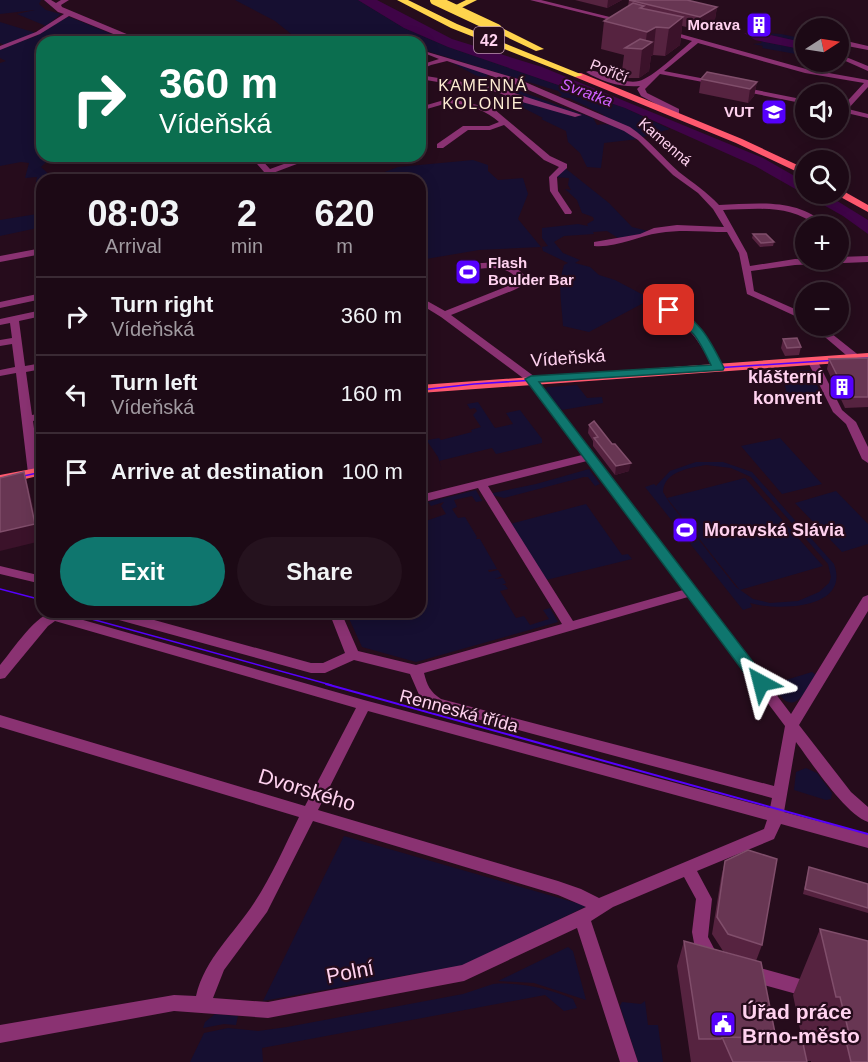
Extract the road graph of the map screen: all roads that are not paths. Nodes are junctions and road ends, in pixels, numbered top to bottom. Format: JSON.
{"nodes":[{"id":1,"x":47,"y":0,"type":"edge"},
{"id":2,"x":66,"y":0,"type":"edge"},
{"id":3,"x":403,"y":0,"type":"edge"},
{"id":4,"x":413,"y":0,"type":"edge"},
{"id":5,"x":533,"y":0,"type":"edge"},
{"id":6,"x":471,"y":1,"type":"edge"},
{"id":7,"x":432,"y":4,"type":"edge"},
{"id":8,"x":64,"y":12,"type":"junction"},
{"id":9,"x":457,"y":14,"type":"junction"},
{"id":10,"x":635,"y":24,"type":"edge"},
{"id":11,"x":654,"y":29,"type":"edge"},
{"id":12,"x":126,"y":36,"type":"edge"},
{"id":13,"x":699,"y":40,"type":"junction"},
{"id":14,"x":0,"y":48,"type":"edge"},
{"id":15,"x":868,"y":48,"type":"edge"},
{"id":16,"x":426,"y":52,"type":"dead end"},
{"id":17,"x":520,"y":52,"type":"junction"},
{"id":18,"x":449,"y":59,"type":"junction"},
{"id":19,"x":563,"y":60,"type":"junction"},
{"id":20,"x":426,"y":65,"type":"edge"},
{"id":21,"x":868,"y":69,"type":"edge"},
{"id":22,"x":589,"y":72,"type":"junction"},
{"id":23,"x":658,"y":72,"type":"junction"},
{"id":24,"x":578,"y":75,"type":"joint"},
{"id":25,"x":426,"y":78,"type":"edge"},
{"id":26,"x":647,"y":81,"type":"junction"},
{"id":27,"x":868,"y":83,"type":"edge"},
{"id":28,"x":795,"y":100,"type":"edge"},
{"id":29,"x":849,"y":102,"type":"edge"},
{"id":30,"x":426,"y":107,"type":"edge"},
{"id":31,"x":676,"y":111,"type":"junction"},
{"id":32,"x":849,"y":112,"type":"edge"},
{"id":33,"x":868,"y":116,"type":"edge"},
{"id":34,"x":604,"y":119,"type":"junction"},
{"id":35,"x":503,"y":123,"type":"junction"},
{"id":36,"x":440,"y":147,"type":"dead end"},
{"id":37,"x":259,"y":162,"type":"edge"},
{"id":38,"x":297,"y":162,"type":"edge"},
{"id":39,"x":795,"y":163,"type":"edge"},
{"id":40,"x":795,"y":168,"type":"edge"},
{"id":41,"x":268,"y":172,"type":"joint"},
{"id":42,"x":849,"y":192,"type":"edge"},
{"id":43,"x":849,"y":198,"type":"edge"},
{"id":44,"x":868,"y":203,"type":"edge"},
{"id":45,"x":717,"y":208,"type":"junction"},
{"id":46,"x":868,"y":209,"type":"edge"},
{"id":47,"x":568,"y":212,"type":"dead end"},
{"id":48,"x":810,"y":216,"type":"edge"},
{"id":49,"x":730,"y":230,"type":"junction"},
{"id":50,"x":597,"y":244,"type":"dead end"},
{"id":51,"x":36,"y":252,"type":"edge"},
{"id":52,"x":0,"y":259,"type":"edge"},
{"id":53,"x":868,"y":259,"type":"edge"},
{"id":54,"x":468,"y":267,"type":"dead end"},
{"id":55,"x":745,"y":269,"type":"junction"},
{"id":56,"x":36,"y":297,"type":"edge"},
{"id":57,"x":426,"y":304,"type":"edge"},
{"id":58,"x":0,"y":305,"type":"edge"},
{"id":59,"x":669,"y":310,"type":"dead end"},
{"id":60,"x":795,"y":313,"type":"edge"},
{"id":61,"x":36,"y":314,"type":"edge"},
{"id":62,"x":444,"y":315,"type":"junction"},
{"id":63,"x":14,"y":319,"type":"junction"},
{"id":64,"x":0,"y":322,"type":"edge"},
{"id":65,"x":832,"y":336,"type":"edge"},
{"id":66,"x":18,"y":340,"type":"junction"},
{"id":67,"x":0,"y":343,"type":"edge"},
{"id":68,"x":862,"y":358,"type":"edge"},
{"id":69,"x":813,"y":362,"type":"junction"},
{"id":70,"x":36,"y":367,"type":"edge"},
{"id":71,"x":719,"y":368,"type":"junction"},
{"id":72,"x":22,"y":369,"type":"junction"},
{"id":73,"x":0,"y":373,"type":"edge"},
{"id":74,"x":531,"y":379,"type":"junction"},
{"id":75,"x":426,"y":388,"type":"edge"},
{"id":76,"x":36,"y":417,"type":"edge"},
{"id":77,"x":27,"y":419,"type":"junction"},
{"id":78,"x":589,"y":457,"type":"junction"},
{"id":79,"x":868,"y":459,"type":"edge"},
{"id":80,"x":36,"y":462,"type":"edge"},
{"id":81,"x":36,"y":472,"type":"edge"},
{"id":82,"x":0,"y":480,"type":"edge"},
{"id":83,"x":481,"y":484,"type":"junction"},
{"id":84,"x":426,"y":498,"type":"edge"},
{"id":85,"x":0,"y":570,"type":"edge"},
{"id":86,"x":36,"y":579,"type":"edge"},
{"id":87,"x":690,"y":592,"type":"junction"},
{"id":88,"x":868,"y":600,"type":"edge"},
{"id":89,"x":50,"y":618,"type":"edge"},
{"id":90,"x":60,"y":618,"type":"edge"},
{"id":91,"x":130,"y":618,"type":"edge"},
{"id":92,"x":338,"y":618,"type":"edge"},
{"id":93,"x":570,"y":626,"type":"junction"},
{"id":94,"x":353,"y":655,"type":"junction"},
{"id":95,"x":416,"y":670,"type":"junction"},
{"id":96,"x":0,"y":674,"type":"edge"},
{"id":97,"x":364,"y":705,"type":"junction"},
{"id":98,"x":0,"y":721,"type":"edge"},
{"id":99,"x":792,"y":724,"type":"junction"},
{"id":100,"x":779,"y":794,"type":"junction"},
{"id":101,"x":309,"y":813,"type":"junction"},
{"id":102,"x":775,"y":816,"type":"junction"},
{"id":103,"x":868,"y":816,"type":"edge"},
{"id":104,"x":868,"y":841,"type":"edge"},
{"id":105,"x":687,"y":869,"type":"junction"},
{"id":106,"x":599,"y":906,"type":"junction"},
{"id":107,"x":582,"y":918,"type":"junction"},
{"id":108,"x":827,"y":995,"type":"edge"},
{"id":109,"x":203,"y":1004,"type":"junction"},
{"id":110,"x":0,"y":1034,"type":"edge"},
{"id":111,"x":629,"y":1062,"type":"edge"}],
"edges":[{"from":1,"to":8,"type":"street"},
{"from":2,"to":8,"type":"street"},
{"from":3,"to":9,"type":"highway","number":"42"},
{"from":3,"to":17,"type":"highway","name":"Poříčí","number":"42"},
{"from":4,"to":7,"type":"highway","number":"42"},
{"from":5,"to":10,"type":"street"},
{"from":6,"to":9,"type":"highway"},
{"from":7,"to":9,"type":"highway","number":"42"},
{"from":7,"to":19,"type":"highway","name":"Poříčí","number":"42","bridge":true},
{"from":8,"to":12,"type":"street"},
{"from":8,"to":14,"type":"street"},
{"from":9,"to":17,"type":"highway","number":"42"},
{"from":9,"to":19,"type":"highway","number":"42"},
{"from":11,"to":13,"type":"street"},
{"from":13,"to":23,"type":"street","name":"Poříčí"},
{"from":13,"to":27,"type":"street"},
{"from":15,"to":21,"type":"street"},
{"from":16,"to":18,"type":"street","name":"Kamenná"},
{"from":17,"to":24,"type":"highway","name":"Poříčí","number":"42"},
{"from":18,"to":20,"type":"street"},
{"from":18,"to":34,"type":"street","name":"Kamenná"},
{"from":19,"to":22,"type":"highway","name":"Poříčí","number":"42"},
{"from":22,"to":26,"type":"street","name":"Poříčí"},
{"from":22,"to":31,"type":"main road","name":"Poříčí","number":"42"},
{"from":23,"to":26,"type":"street","name":"Poříčí"},
{"from":23,"to":28,"type":"street"},
{"from":24,"to":40,"type":"main road","name":"Poříčí","number":"42"},
{"from":25,"to":34,"type":"street"},
{"from":26,"to":31,"type":"street","name":"Poříčí"},
{"from":27,"to":29,"type":"street"},
{"from":30,"to":35,"type":"street"},
{"from":31,"to":39,"type":"main road","name":"Poříčí","number":"42"},
{"from":32,"to":33,"type":"street"},
{"from":34,"to":45,"type":"street","name":"Kamenná"},
{"from":35,"to":36,"type":"street"},
{"from":35,"to":47,"type":"street"},
{"from":37,"to":41,"type":"street"},
{"from":38,"to":41,"type":"street"},
{"from":42,"to":44,"type":"main road"},
{"from":43,"to":46,"type":"main road"},
{"from":45,"to":48,"type":"street"},
{"from":45,"to":49,"type":"street","name":"Kamenná"},
{"from":49,"to":50,"type":"street"},
{"from":49,"to":55,"type":"street","name":"Kamenná"},
{"from":51,"to":52,"type":"street"},
{"from":53,"to":55,"type":"street"},
{"from":54,"to":62,"type":"street"},
{"from":55,"to":60,"type":"street","name":"Kamenná"},
{"from":56,"to":58,"type":"street"},
{"from":57,"to":62,"type":"street"},
{"from":59,"to":71,"type":"street"},
{"from":61,"to":63,"type":"street"},
{"from":62,"to":74,"type":"street"},
{"from":63,"to":64,"type":"street"},
{"from":63,"to":66,"type":"street"},
{"from":65,"to":68,"type":"street"},
{"from":66,"to":67,"type":"street"},
{"from":66,"to":72,"type":"street"},
{"from":68,"to":69,"type":"main road","name":"Vídeňská"},
{"from":69,"to":71,"type":"main road","name":"Vídeňská"},
{"from":69,"to":79,"type":"street"},
{"from":70,"to":72,"type":"street"},
{"from":71,"to":74,"type":"main road","name":"Vídeňská"},
{"from":72,"to":73,"type":"street"},
{"from":72,"to":77,"type":"street"},
{"from":74,"to":75,"type":"main road","name":"Vídeňská"},
{"from":74,"to":78,"type":"street"},
{"from":76,"to":77,"type":"street"},
{"from":77,"to":80,"type":"street"},
{"from":78,"to":83,"type":"street"},
{"from":78,"to":87,"type":"street"},
{"from":81,"to":82,"type":"main road"},
{"from":83,"to":84,"type":"street"},
{"from":83,"to":93,"type":"street"},
{"from":85,"to":86,"type":"street"},
{"from":87,"to":93,"type":"street"},
{"from":87,"to":99,"type":"street"},
{"from":88,"to":99,"type":"street","name":"Polní"},
{"from":89,"to":96,"type":"street","name":"Renneská třída"},
{"from":90,"to":97,"type":"street","name":"Renneská třída"},
{"from":91,"to":94,"type":"street"},
{"from":92,"to":94,"type":"street"},
{"from":93,"to":95,"type":"street"},
{"from":94,"to":95,"type":"street","name":"Renneská třída"},
{"from":95,"to":100,"type":"street","name":"Renneská třída"},
{"from":97,"to":101,"type":"street"},
{"from":97,"to":102,"type":"street","name":"Renneská třída"},
{"from":98,"to":101,"type":"street","name":"Dvorského"},
{"from":99,"to":100,"type":"street","name":"Polní"},
{"from":99,"to":103,"type":"street"},
{"from":100,"to":102,"type":"street","name":"Polní"},
{"from":101,"to":106,"type":"street","name":"Dvorského"},
{"from":101,"to":109,"type":"street"},
{"from":102,"to":104,"type":"street","name":"Renneská třída"},
{"from":102,"to":105,"type":"street","name":"Polní"},
{"from":105,"to":106,"type":"street","name":"Polní"},
{"from":105,"to":108,"type":"street"},
{"from":106,"to":107,"type":"street","name":"Polní"},
{"from":107,"to":109,"type":"street","name":"Polní"},
{"from":107,"to":111,"type":"street"},
{"from":109,"to":110,"type":"street","name":"Polní"}]}
